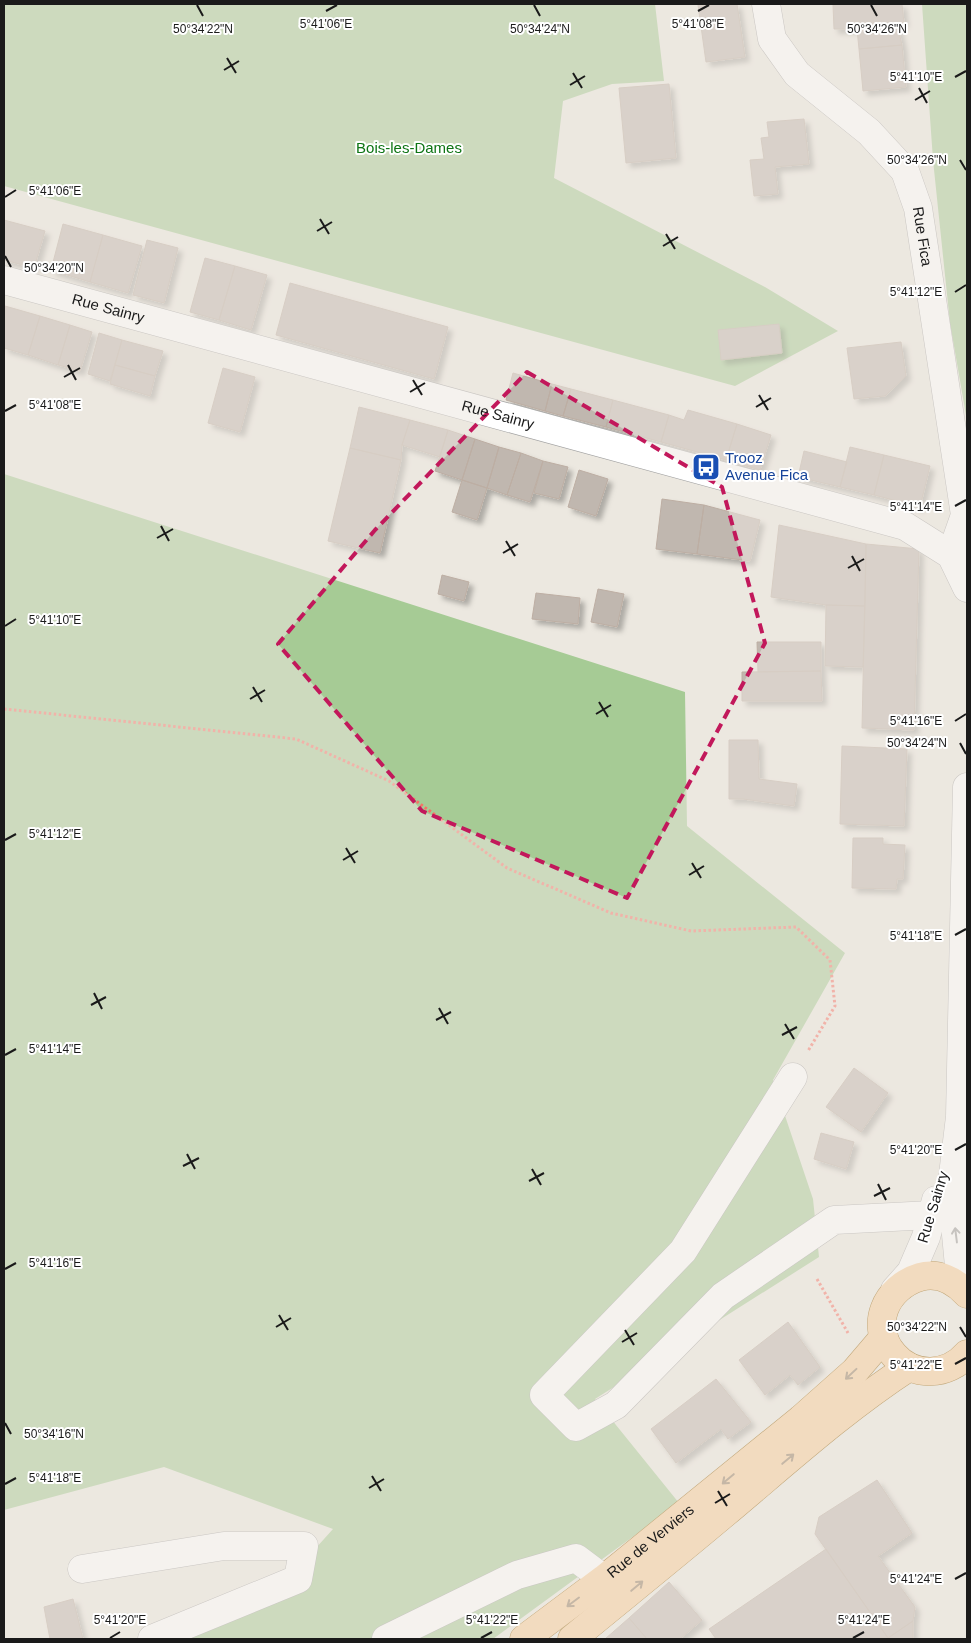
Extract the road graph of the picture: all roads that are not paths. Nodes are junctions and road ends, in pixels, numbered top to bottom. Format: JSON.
{"nodes":[{"id":1,"x":766,"y":4,"type":"edge"},
{"id":2,"x":4,"y":280,"type":"edge"},
{"id":3,"x":951,"y":555,"type":"junction"},
{"id":4,"x":967,"y":588,"type":"edge"},
{"id":5,"x":967,"y":787,"type":"edge"},
{"id":6,"x":793,"y":1077,"type":"road end"},
{"id":7,"x":960,"y":1117,"type":"junction"},
{"id":8,"x":931,"y":1215,"type":"junction"},
{"id":9,"x":962,"y":1289,"type":"edge"},
{"id":10,"x":895,"y":1290,"type":"junction"},
{"id":11,"x":884,"y":1337,"type":"junction"},
{"id":12,"x":967,"y":1354,"type":"edge"},
{"id":13,"x":909,"y":1367,"type":"junction"},
{"id":14,"x":82,"y":1569,"type":"dead end"},
{"id":15,"x":604,"y":1579,"type":"junction"},
{"id":16,"x":152,"y":1639,"type":"edge"},
{"id":17,"x":386,"y":1639,"type":"edge"},
{"id":18,"x":524,"y":1639,"type":"edge"},
{"id":19,"x":572,"y":1639,"type":"edge"}],
"edges":[{"from":1,"to":3,"type":"street","name":"Rue Fica"},
{"from":2,"to":3,"type":"street","name":"Rue Sainry"},
{"from":3,"to":4,"type":"street"},
{"from":5,"to":7,"type":"street","name":"Rue Sainry"},
{"from":6,"to":8,"type":"street"},
{"from":7,"to":8,"type":"street","name":"Rue Sainry"},
{"from":9,"to":7,"type":"street","name":"Rue Sainry","one_way":true},
{"from":8,"to":10,"type":"street","name":"Rue Sainry"},
{"from":9,"to":10,"type":"main road"},
{"from":10,"to":11,"type":"main road"},
{"from":11,"to":13,"type":"main road"},
{"from":11,"to":15,"type":"main road","name":"Rue de Verviers","one_way":true},
{"from":12,"to":13,"type":"main road"},
{"from":19,"to":13,"type":"main road","name":"Rue de Verviers","one_way":true},
{"from":14,"to":16,"type":"street"},
{"from":15,"to":17,"type":"street"},
{"from":15,"to":18,"type":"main road","name":"Rue de Verviers","one_way":true}]}
